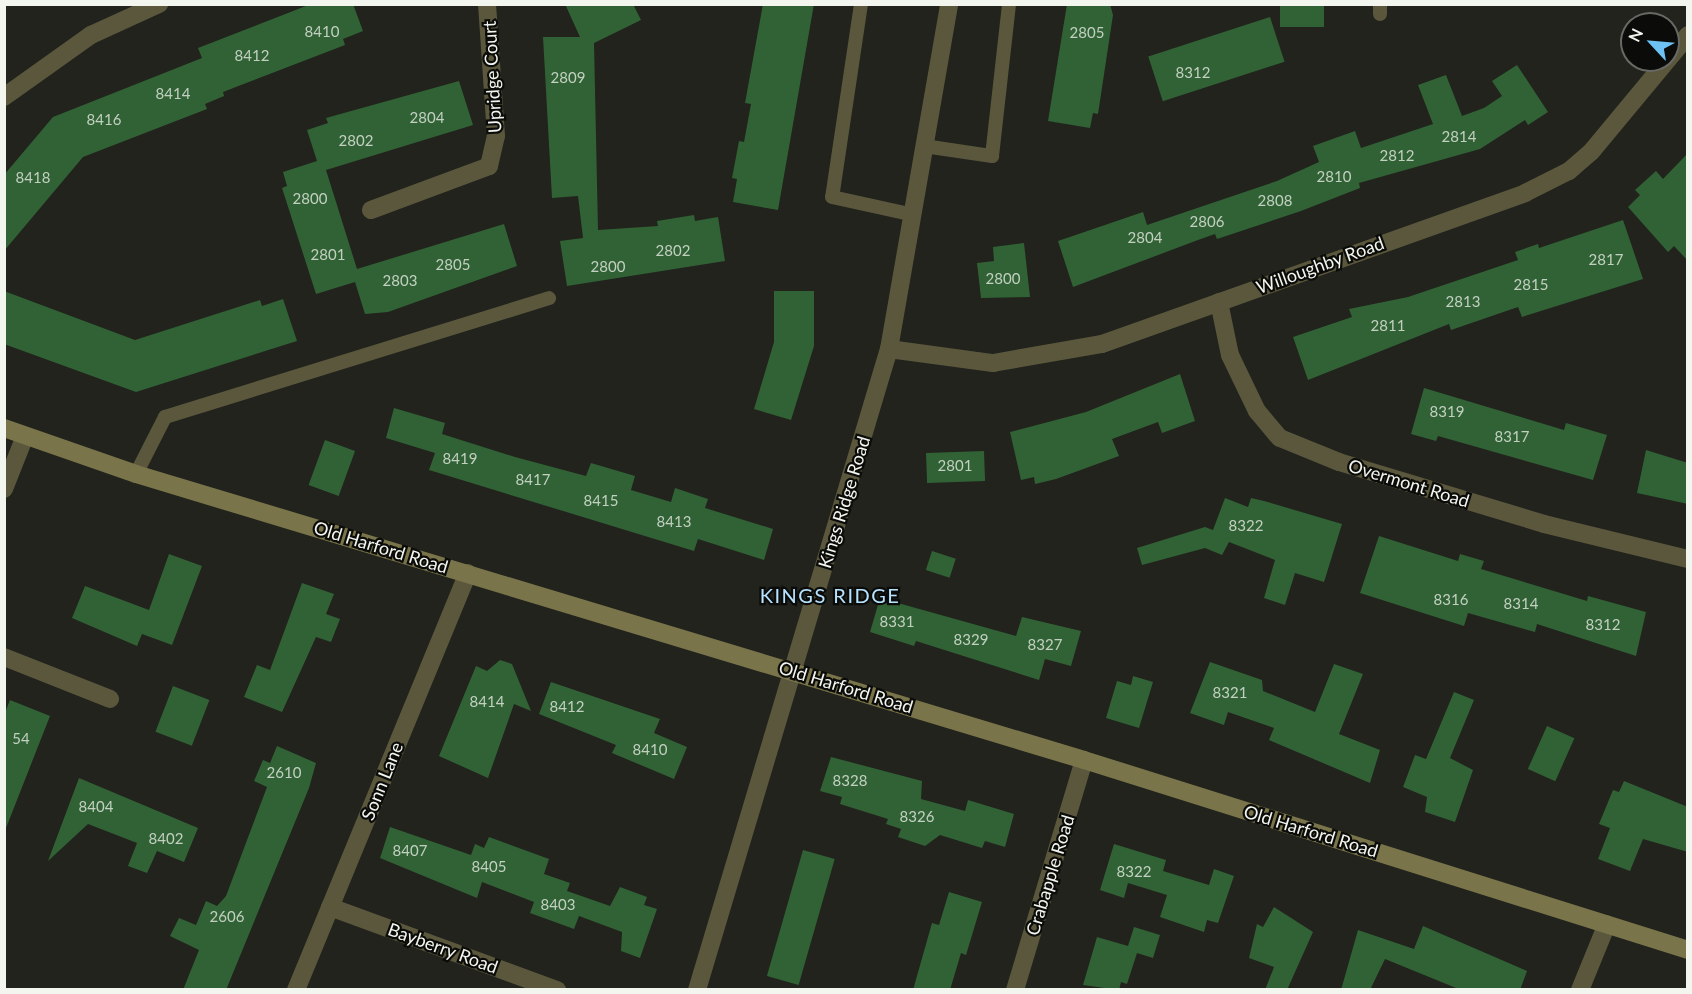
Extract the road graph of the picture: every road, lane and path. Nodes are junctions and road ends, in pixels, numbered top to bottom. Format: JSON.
{"nodes":[{"id":1,"x":159,"y":4,"type":"edge"},
{"id":2,"x":487,"y":4,"type":"edge"},
{"id":3,"x":861,"y":4,"type":"edge"},
{"id":4,"x":949,"y":4,"type":"edge"},
{"id":5,"x":1009,"y":4,"type":"edge"},
{"id":6,"x":1688,"y":35,"type":"edge"},
{"id":7,"x":4,"y":97,"type":"edge"},
{"id":8,"x":924,"y":146,"type":"junction"},
{"id":9,"x":371,"y":210,"type":"dead end"},
{"id":10,"x":914,"y":215,"type":"junction"},
{"id":11,"x":549,"y":298,"type":"dead end"},
{"id":12,"x":1219,"y":302,"type":"junction"},
{"id":13,"x":889,"y":349,"type":"junction"},
{"id":14,"x":4,"y":428,"type":"edge"},
{"id":15,"x":25,"y":436,"type":"junction"},
{"id":16,"x":136,"y":474,"type":"junction"},
{"id":17,"x":4,"y":489,"type":"edge"},
{"id":18,"x":1688,"y":559,"type":"edge"},
{"id":19,"x":468,"y":573,"type":"junction"},
{"id":20,"x":4,"y":657,"type":"edge"},
{"id":21,"x":794,"y":671,"type":"junction"},
{"id":22,"x":110,"y":699,"type":"dead end"},
{"id":23,"x":1084,"y":760,"type":"junction"},
{"id":24,"x":330,"y":907,"type":"junction"},
{"id":25,"x":1606,"y":924,"type":"junction"},
{"id":26,"x":1688,"y":950,"type":"edge"},
{"id":27,"x":296,"y":990,"type":"edge"},
{"id":28,"x":557,"y":990,"type":"edge"},
{"id":29,"x":697,"y":990,"type":"edge"},
{"id":30,"x":1015,"y":990,"type":"edge"},
{"id":31,"x":1580,"y":990,"type":"edge"}],
"edges":[{"from":1,"to":7,"type":"street"},
{"from":2,"to":9,"type":"street","name":"Upridge Court"},
{"from":3,"to":10,"type":"lane"},
{"from":4,"to":8,"type":"street","name":"Kings Ridge Road"},
{"from":5,"to":8,"type":"lane"},
{"from":6,"to":12,"type":"street","name":"Willoughby Road"},
{"from":8,"to":10,"type":"street","name":"Kings Ridge Road"},
{"from":10,"to":13,"type":"street","name":"Kings Ridge Road"},
{"from":11,"to":16,"type":"lane"},
{"from":12,"to":13,"type":"street","name":"Willoughby Road"},
{"from":12,"to":18,"type":"street","name":"Overmont Road"},
{"from":13,"to":21,"type":"street","name":"Kings Ridge Road"},
{"from":14,"to":15,"type":"street","name":"Old Harford Road"},
{"from":15,"to":16,"type":"street","name":"Old Harford Road"},
{"from":15,"to":17,"type":"street"},
{"from":16,"to":19,"type":"street","name":"Old Harford Road"},
{"from":19,"to":21,"type":"street","name":"Old Harford Road"},
{"from":19,"to":24,"type":"street","name":"Sonn Lane"},
{"from":20,"to":22,"type":"street"},
{"from":21,"to":23,"type":"street","name":"Old Harford Road"},
{"from":21,"to":29,"type":"street","name":"Kings Ridge Road"},
{"from":23,"to":25,"type":"street","name":"Old Harford Road"},
{"from":23,"to":30,"type":"street","name":"Crabapple Road"},
{"from":24,"to":27,"type":"street","name":"Sonn Lane"},
{"from":24,"to":28,"type":"street","name":"Bayberry Road"},
{"from":25,"to":26,"type":"street","name":"Old Harford Road"},
{"from":25,"to":31,"type":"street"}]}
